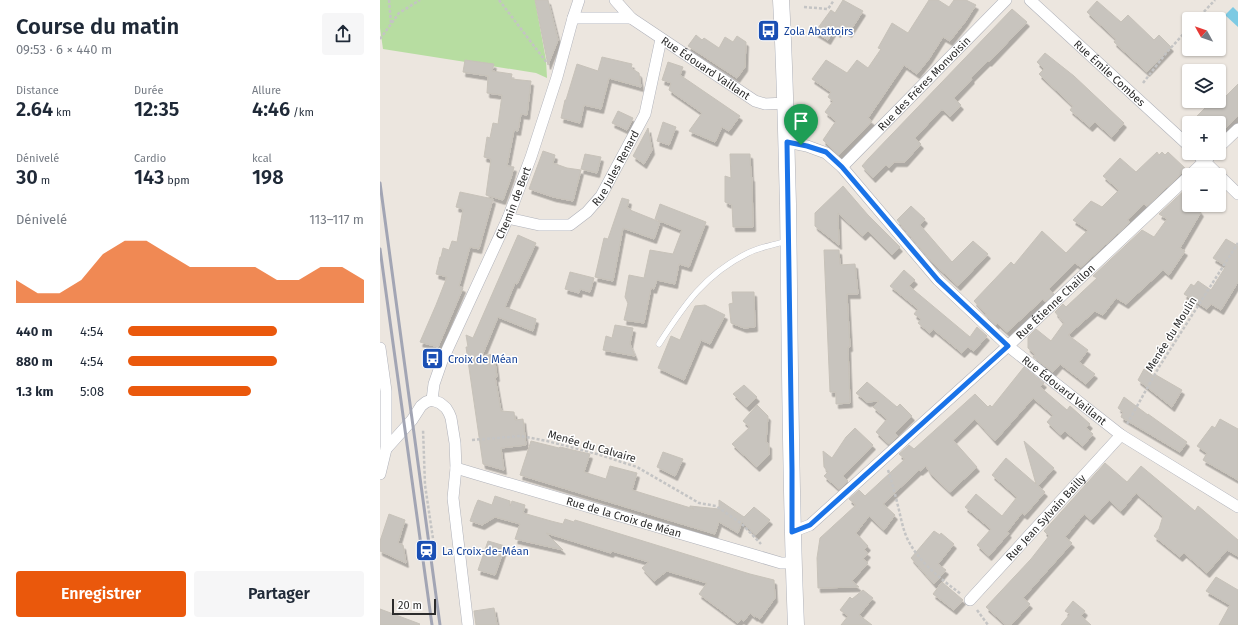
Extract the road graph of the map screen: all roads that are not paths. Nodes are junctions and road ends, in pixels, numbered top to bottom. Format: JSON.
{"nodes":[{"id":1,"x":579,"y":0,"type":"edge"},
{"id":2,"x":614,"y":0,"type":"edge"},
{"id":3,"x":781,"y":0,"type":"edge"},
{"id":4,"x":1006,"y":0,"type":"edge"},
{"id":5,"x":1030,"y":0,"type":"edge"},
{"id":6,"x":573,"y":18,"type":"junction"},
{"id":7,"x":631,"y":18,"type":"junction"},
{"id":8,"x":661,"y":39,"type":"junction"},
{"id":9,"x":786,"y":103,"type":"junction"},
{"id":10,"x":1238,"y":129,"type":"edge"},
{"id":11,"x":1182,"y":140,"type":"edge"},
{"id":12,"x":1226,"y":140,"type":"edge"},
{"id":13,"x":787,"y":142,"type":"junction"},
{"id":14,"x":1206,"y":160,"type":"edge"},
{"id":15,"x":1211,"y":160,"type":"edge"},
{"id":16,"x":842,"y":167,"type":"junction"},
{"id":17,"x":1198,"y":168,"type":"edge"},
{"id":18,"x":1182,"y":183,"type":"edge"},
{"id":19,"x":1238,"y":194,"type":"edge"},
{"id":20,"x":508,"y":218,"type":"junction"},
{"id":21,"x":788,"y":240,"type":"junction"},
{"id":22,"x":659,"y":344,"type":"dead end"},
{"id":23,"x":1008,"y":346,"type":"junction"},
{"id":24,"x":380,"y":348,"type":"edge"},
{"id":25,"x":432,"y":400,"type":"junction"},
{"id":26,"x":1120,"y":434,"type":"junction"},
{"id":27,"x":386,"y":449,"type":"junction"},
{"id":28,"x":456,"y":468,"type":"junction"},
{"id":29,"x":380,"y":474,"type":"edge"},
{"id":30,"x":1238,"y":507,"type":"edge"},
{"id":31,"x":792,"y":532,"type":"junction"},
{"id":32,"x":794,"y":562,"type":"junction"},
{"id":33,"x":970,"y":600,"type":"road end"},
{"id":34,"x":468,"y":625,"type":"edge"},
{"id":35,"x":796,"y":625,"type":"edge"}],
"edges":[{"from":1,"to":6,"type":"street","name":"Chemin de Bert"},
{"from":2,"to":7,"type":"street","name":"Rue Édouard Vaillant"},
{"from":3,"to":9,"type":"main road"},
{"from":4,"to":16,"type":"street","name":"Rue des Frères Monvoisin"},
{"from":5,"to":11,"type":"street","name":"Rue Émile Combes"},
{"from":6,"to":7,"type":"street"},
{"from":6,"to":20,"type":"street","name":"Chemin de Bert"},
{"from":7,"to":8,"type":"street","name":"Rue Édouard Vaillant"},
{"from":8,"to":9,"type":"street","name":"Rue Édouard Vaillant"},
{"from":8,"to":20,"type":"street","name":"Rue Jules Renard"},
{"from":9,"to":13,"type":"main road"},
{"from":10,"to":12,"type":"street"},
{"from":13,"to":16,"type":"street","name":"Rue Édouard Vaillant"},
{"from":13,"to":21,"type":"main road"},
{"from":14,"to":17,"type":"street","name":"Rue Étienne Chaillon"},
{"from":15,"to":19,"type":"street"},
{"from":16,"to":23,"type":"street","name":"Rue Édouard Vaillant"},
{"from":18,"to":23,"type":"street","name":"Rue Étienne Chaillon"},
{"from":20,"to":25,"type":"street","name":"Chemin de Bert"},
{"from":21,"to":22,"type":"lane"},
{"from":21,"to":31,"type":"main road"},
{"from":23,"to":26,"type":"street","name":"Rue Édouard Vaillant"},
{"from":23,"to":31,"type":"street","name":"Rue Étienne Chaillon"},
{"from":24,"to":27,"type":"street"},
{"from":25,"to":27,"type":"street"},
{"from":25,"to":28,"type":"street"},
{"from":26,"to":30,"type":"street","name":"Rue Édouard Vaillant"},
{"from":26,"to":33,"type":"street","name":"Rue Jean Sylvain Bailly"},
{"from":27,"to":29,"type":"street"},
{"from":28,"to":32,"type":"street","name":"Rue de la Croix de Méan"},
{"from":28,"to":34,"type":"street"},
{"from":31,"to":32,"type":"main road"},
{"from":32,"to":35,"type":"main road"}]}
